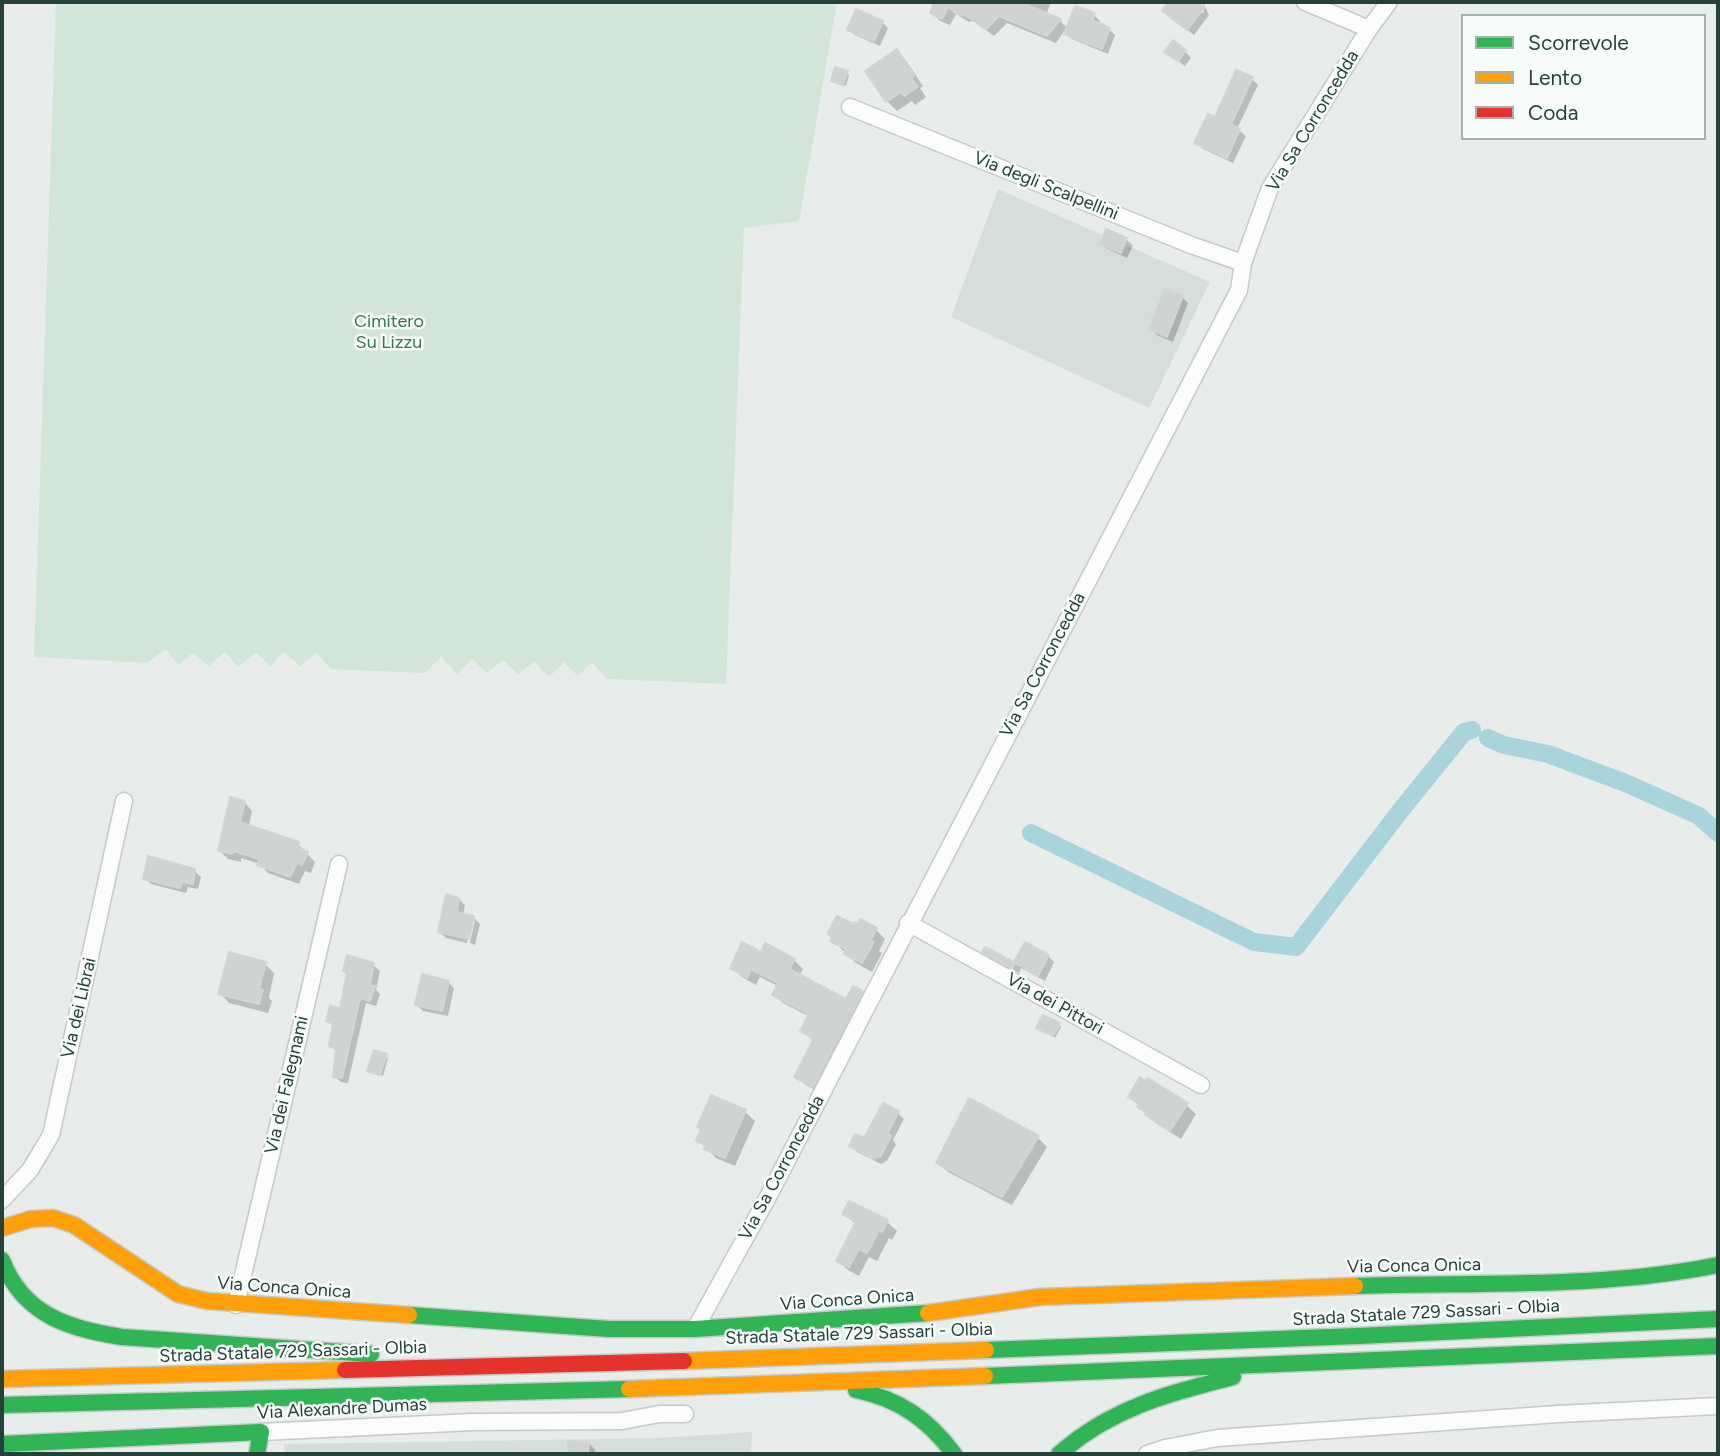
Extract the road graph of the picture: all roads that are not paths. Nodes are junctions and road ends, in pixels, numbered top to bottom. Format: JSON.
{"nodes":[{"id":1,"x":1305,"y":2,"type":"edge"},
{"id":2,"x":1389,"y":2,"type":"edge"},
{"id":3,"x":1369,"y":29,"type":"junction"},
{"id":4,"x":850,"y":107,"type":"dead end"},
{"id":5,"x":1243,"y":263,"type":"junction"},
{"id":6,"x":124,"y":801,"type":"dead end"},
{"id":7,"x":339,"y":864,"type":"dead end"},
{"id":8,"x":908,"y":923,"type":"junction"},
{"id":9,"x":1201,"y":1085,"type":"dead end"},
{"id":10,"x":2,"y":1200,"type":"edge"},
{"id":11,"x":2,"y":1228,"type":"edge"},
{"id":12,"x":2,"y":1260,"type":"edge"},
{"id":13,"x":1718,"y":1265,"type":"edge"},
{"id":14,"x":236,"y":1305,"type":"junction"},
{"id":15,"x":1718,"y":1310,"type":"edge"},
{"id":16,"x":1718,"y":1319,"type":"edge"},
{"id":17,"x":1654,"y":1321,"type":"junction"},
{"id":18,"x":695,"y":1329,"type":"junction"},
{"id":19,"x":1718,"y":1348,"type":"edge"},
{"id":20,"x":1295,"y":1362,"type":"junction"},
{"id":21,"x":518,"y":1365,"type":"junction"},
{"id":22,"x":2,"y":1379,"type":"edge"},
{"id":23,"x":804,"y":1382,"type":"junction"},
{"id":24,"x":2,"y":1405,"type":"edge"},
{"id":25,"x":1718,"y":1406,"type":"edge"},
{"id":26,"x":685,"y":1414,"type":"dead end"},
{"id":27,"x":261,"y":1432,"type":"junction"},
{"id":28,"x":2,"y":1444,"type":"edge"},
{"id":29,"x":257,"y":1454,"type":"edge"},
{"id":30,"x":954,"y":1454,"type":"edge"},
{"id":31,"x":1059,"y":1454,"type":"edge"},
{"id":32,"x":1147,"y":1454,"type":"edge"}],
"edges":[{"from":1,"to":3,"type":"street"},
{"from":2,"to":3,"type":"street","name":"Via Sa Corroncedda"},
{"from":3,"to":5,"type":"street","name":"Via Sa Corroncedda"},
{"from":4,"to":5,"type":"street","name":"Via degli Scalpellini"},
{"from":5,"to":8,"type":"street","name":"Via Sa Corroncedda"},
{"from":6,"to":10,"type":"street","name":"Via dei Librai"},
{"from":7,"to":14,"type":"street","name":"Via dei Falegnami"},
{"from":8,"to":9,"type":"street","name":"Via dei Pittori"},
{"from":8,"to":18,"type":"street","name":"Via Sa Corroncedda"},
{"from":11,"to":14,"type":"main road","name":"Via Conca Onica"},
{"from":12,"to":21,"type":"main road"},
{"from":13,"to":18,"type":"main road","name":"Via Conca Onica"},
{"from":14,"to":18,"type":"main road","name":"Via Conca Onica"},
{"from":15,"to":17,"type":"main road"},
{"from":16,"to":17,"type":"main road","name":"Strada Statale 729 Sassari - Olbia"},
{"from":17,"to":21,"type":"main road","name":"Strada Statale 729 Sassari - Olbia"},
{"from":19,"to":20,"type":"main road"},
{"from":20,"to":23,"type":"main road"},
{"from":20,"to":31,"type":"main road"},
{"from":21,"to":22,"type":"main road","name":"Strada Statale 729 Sassari - Olbia"},
{"from":23,"to":24,"type":"main road"},
{"from":23,"to":30,"type":"main road"},
{"from":25,"to":32,"type":"street"},
{"from":26,"to":27,"type":"street","name":"Via Alexandre Dumas"},
{"from":27,"to":28,"type":"main road","name":"Via Alexandre Dumas"},
{"from":27,"to":29,"type":"main road"}]}
